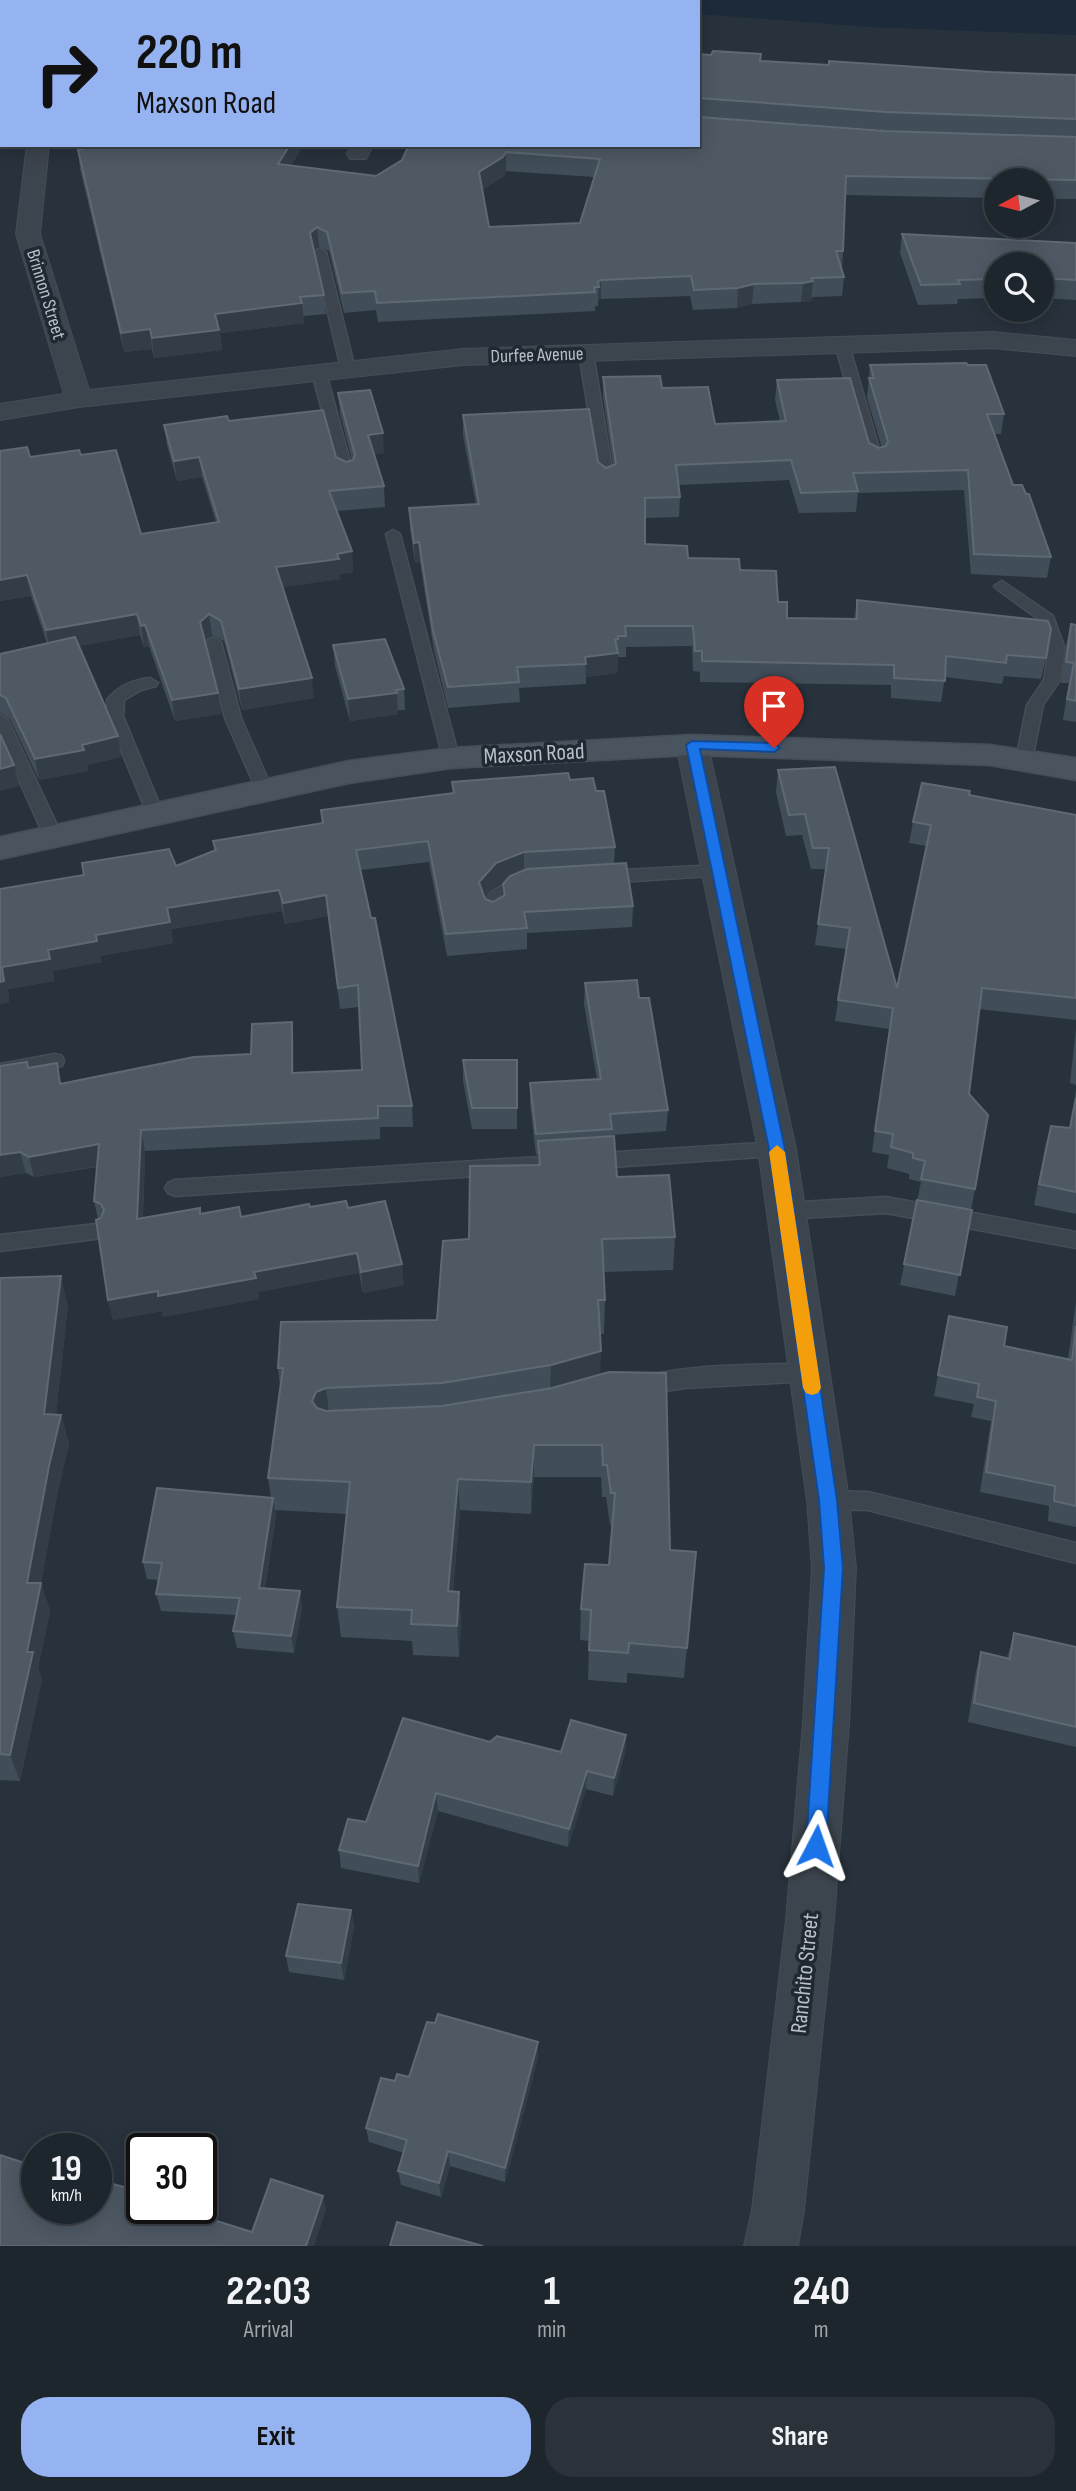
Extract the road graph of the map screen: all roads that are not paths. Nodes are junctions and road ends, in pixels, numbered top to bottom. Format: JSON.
{"nodes":[{"id":1,"x":38,"y":147,"type":"edge"},
{"id":2,"x":320,"y":252,"type":"dead end"},
{"id":3,"x":842,"y":345,"type":"junction"},
{"id":4,"x":1076,"y":348,"type":"edge"},
{"id":5,"x":586,"y":353,"type":"junction"},
{"id":6,"x":348,"y":369,"type":"junction"},
{"id":7,"x":319,"y":373,"type":"junction"},
{"id":8,"x":79,"y":399,"type":"junction"},
{"id":9,"x":0,"y":412,"type":"edge"},
{"id":10,"x":876,"y":462,"type":"edge"},
{"id":11,"x":347,"y":476,"type":"edge"},
{"id":12,"x":607,"y":482,"type":"edge"},
{"id":13,"x":393,"y":534,"type":"dead end"},
{"id":14,"x":1002,"y":586,"type":"dead end"},
{"id":15,"x":213,"y":642,"type":"dead end"},
{"id":16,"x":150,"y":683,"type":"dead end"},
{"id":17,"x":0,"y":720,"type":"edge"},
{"id":18,"x":692,"y":745,"type":"junction"},
{"id":19,"x":451,"y":758,"type":"junction"},
{"id":20,"x":1024,"y":760,"type":"junction"},
{"id":21,"x":1076,"y":769,"type":"edge"},
{"id":22,"x":264,"y":789,"type":"junction"},
{"id":23,"x":155,"y":813,"type":"junction"},
{"id":24,"x":53,"y":836,"type":"junction"},
{"id":25,"x":0,"y":848,"type":"edge"},
{"id":26,"x":719,"y":871,"type":"junction"},
{"id":27,"x":590,"y":878,"type":"edge"},
{"id":28,"x":538,"y":881,"type":"edge"},
{"id":29,"x":494,"y":915,"type":"edge"},
{"id":30,"x":55,"y":1061,"type":"edge"},
{"id":31,"x":0,"y":1071,"type":"edge"},
{"id":32,"x":777,"y":1149,"type":"junction"},
{"id":33,"x":175,"y":1188,"type":"dead end"},
{"id":34,"x":785,"y":1211,"type":"junction"},
{"id":35,"x":96,"y":1232,"type":"edge"},
{"id":36,"x":1076,"y":1240,"type":"edge"},
{"id":37,"x":0,"y":1243,"type":"edge"},
{"id":38,"x":810,"y":1372,"type":"junction"},
{"id":39,"x":619,"y":1391,"type":"edge"},
{"id":40,"x":828,"y":1500,"type":"junction"},
{"id":41,"x":1076,"y":1553,"type":"edge"},
{"id":42,"x":771,"y":2246,"type":"edge"}],
"edges":[{"from":1,"to":8,"type":"street","name":"Brinnon Street"},
{"from":2,"to":6,"type":"lane"},
{"from":3,"to":4,"type":"street","name":"Durfee Avenue"},
{"from":3,"to":5,"type":"street","name":"Durfee Avenue"},
{"from":3,"to":10,"type":"lane"},
{"from":5,"to":6,"type":"street","name":"Durfee Avenue"},
{"from":5,"to":12,"type":"lane"},
{"from":6,"to":7,"type":"street","name":"Durfee Avenue"},
{"from":7,"to":8,"type":"street","name":"Durfee Avenue"},
{"from":7,"to":11,"type":"lane"},
{"from":8,"to":9,"type":"street","name":"Durfee Avenue"},
{"from":13,"to":19,"type":"lane"},
{"from":14,"to":20,"type":"lane"},
{"from":15,"to":22,"type":"lane"},
{"from":16,"to":23,"type":"lane"},
{"from":17,"to":24,"type":"lane"},
{"from":18,"to":19,"type":"street","name":"Maxson Road"},
{"from":18,"to":20,"type":"street","name":"Maxson Road"},
{"from":18,"to":26,"type":"street","name":"Ranchito Street"},
{"from":19,"to":22,"type":"street","name":"Maxson Road"},
{"from":20,"to":21,"type":"street","name":"Maxson Road"},
{"from":22,"to":23,"type":"street","name":"Maxson Road"},
{"from":23,"to":24,"type":"street","name":"Maxson Road"},
{"from":24,"to":25,"type":"street","name":"Maxson Road"},
{"from":26,"to":27,"type":"lane"},
{"from":26,"to":32,"type":"street","name":"Ranchito Street"},
{"from":28,"to":29,"type":"lane"},
{"from":30,"to":31,"type":"lane"},
{"from":32,"to":33,"type":"lane"},
{"from":32,"to":34,"type":"street","name":"Ranchito Street"},
{"from":34,"to":36,"type":"lane"},
{"from":34,"to":38,"type":"street","name":"Ranchito Street"},
{"from":35,"to":37,"type":"lane"},
{"from":38,"to":39,"type":"lane"},
{"from":38,"to":40,"type":"street","name":"Ranchito Street"},
{"from":40,"to":41,"type":"lane"},
{"from":40,"to":42,"type":"street","name":"Ranchito Street"}]}
